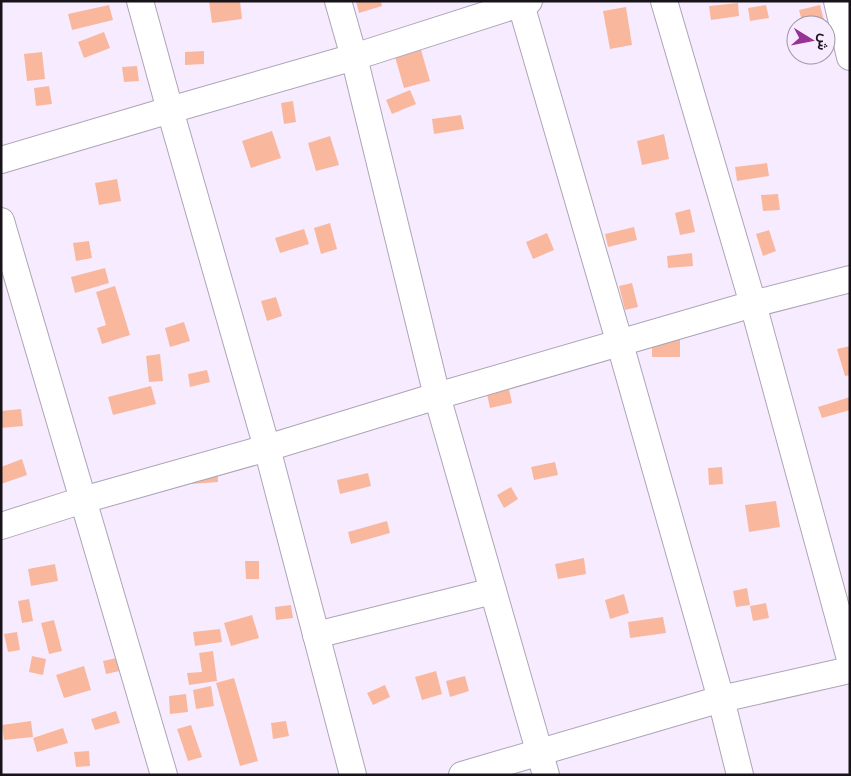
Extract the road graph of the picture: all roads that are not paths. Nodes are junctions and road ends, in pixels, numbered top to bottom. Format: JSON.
{"nodes":[{"id":1,"x":140,"y":1,"type":"edge"},
{"id":2,"x":338,"y":1,"type":"edge"},
{"id":3,"x":664,"y":1,"type":"edge"},
{"id":4,"x":837,"y":1,"type":"edge"},
{"id":5,"x":523,"y":2,"type":"edge"},
{"id":6,"x":850,"y":57,"type":"edge"},
{"id":7,"x":354,"y":58,"type":"junction"},
{"id":8,"x":170,"y":110,"type":"junction"},
{"id":9,"x":1,"y":160,"type":"edge"},
{"id":10,"x":1,"y":221,"type":"edge"},
{"id":11,"x":850,"y":279,"type":"edge"},
{"id":12,"x":753,"y":304,"type":"junction"},
{"id":13,"x":620,"y":344,"type":"junction"},
{"id":14,"x":437,"y":396,"type":"junction"},
{"id":15,"x":267,"y":448,"type":"junction"},
{"id":16,"x":83,"y":500,"type":"junction"},
{"id":17,"x":1,"y":526,"type":"edge"},
{"id":18,"x":493,"y":591,"type":"junction"},
{"id":19,"x":316,"y":635,"type":"junction"},
{"id":20,"x":850,"y":659,"type":"edge"},
{"id":21,"x":850,"y":670,"type":"edge"},
{"id":22,"x":721,"y":699,"type":"junction"},
{"id":23,"x":543,"y":764,"type":"edge"},
{"id":24,"x":164,"y":775,"type":"edge"},
{"id":25,"x":353,"y":775,"type":"edge"},
{"id":26,"x":462,"y":775,"type":"edge"},
{"id":27,"x":740,"y":775,"type":"edge"}],
"edges":[{"from":1,"to":8,"type":"street"},
{"from":2,"to":7,"type":"street"},
{"from":3,"to":12,"type":"street"},
{"from":4,"to":6,"type":"street"},
{"from":5,"to":7,"type":"street"},
{"from":5,"to":13,"type":"street"},
{"from":7,"to":8,"type":"street"},
{"from":7,"to":14,"type":"street"},
{"from":8,"to":9,"type":"street"},
{"from":8,"to":15,"type":"street"},
{"from":10,"to":16,"type":"street"},
{"from":11,"to":12,"type":"street"},
{"from":12,"to":13,"type":"street"},
{"from":12,"to":20,"type":"street"},
{"from":13,"to":14,"type":"street"},
{"from":13,"to":22,"type":"street"},
{"from":14,"to":15,"type":"street"},
{"from":14,"to":18,"type":"street"},
{"from":15,"to":16,"type":"street"},
{"from":15,"to":19,"type":"street"},
{"from":16,"to":17,"type":"street"},
{"from":16,"to":24,"type":"street"},
{"from":18,"to":19,"type":"street"},
{"from":18,"to":23,"type":"street"},
{"from":19,"to":25,"type":"street"},
{"from":21,"to":22,"type":"street"},
{"from":22,"to":23,"type":"street"},
{"from":22,"to":27,"type":"street"},
{"from":23,"to":26,"type":"street"}]}
